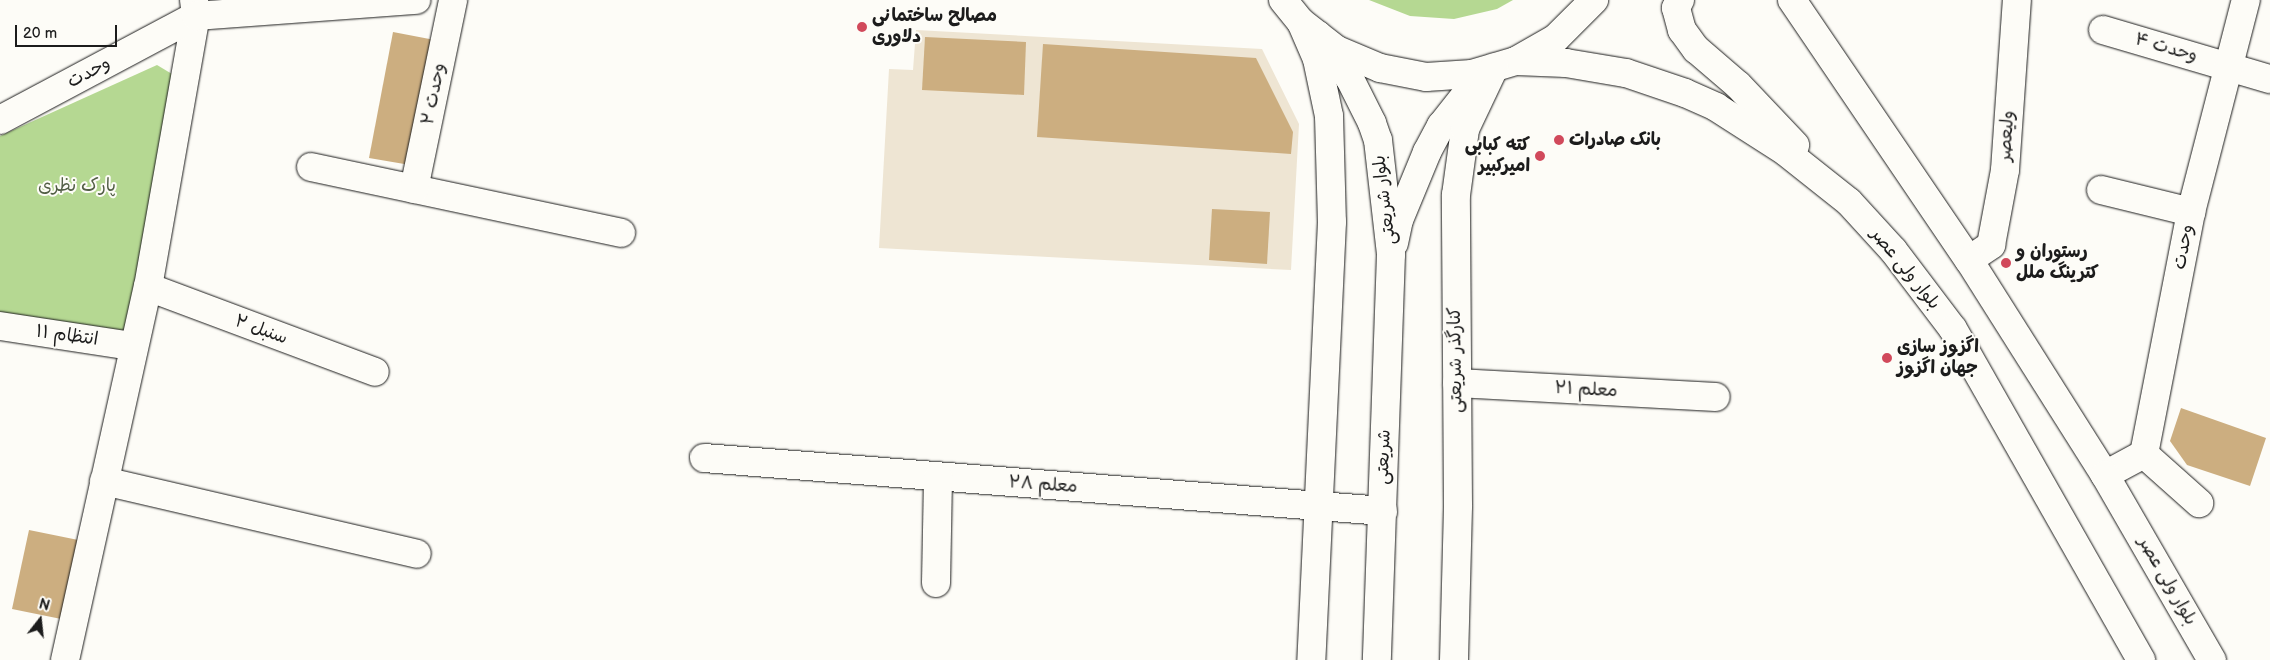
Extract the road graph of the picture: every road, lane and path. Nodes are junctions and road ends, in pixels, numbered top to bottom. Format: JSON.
{"nodes":[{"id":1,"x":416,"y":0,"type":"edge"},
{"id":2,"x":453,"y":0,"type":"edge"},
{"id":3,"x":1594,"y":0,"type":"edge"},
{"id":4,"x":1680,"y":0,"type":"edge"},
{"id":5,"x":1792,"y":0,"type":"edge"},
{"id":6,"x":2017,"y":0,"type":"edge"},
{"id":7,"x":2246,"y":0,"type":"edge"},
{"id":8,"x":195,"y":8,"type":"edge"},
{"id":9,"x":1292,"y":13,"type":"edge"},
{"id":10,"x":2103,"y":30,"type":"dead end"},
{"id":11,"x":1505,"y":64,"type":"junction"},
{"id":12,"x":2229,"y":66,"type":"junction"},
{"id":13,"x":2270,"y":79,"type":"edge"},
{"id":14,"x":0,"y":120,"type":"edge"},
{"id":15,"x":311,"y":167,"type":"dead end"},
{"id":16,"x":414,"y":189,"type":"junction"},
{"id":17,"x":2101,"y":190,"type":"dead end"},
{"id":18,"x":1848,"y":202,"type":"junction"},
{"id":19,"x":2191,"y":212,"type":"junction"},
{"id":20,"x":621,"y":233,"type":"dead end"},
{"id":21,"x":1391,"y":254,"type":"junction"},
{"id":22,"x":1968,"y":260,"type":"junction"},
{"id":23,"x":148,"y":287,"type":"junction"},
{"id":24,"x":0,"y":326,"type":"edge"},
{"id":25,"x":133,"y":346,"type":"junction"},
{"id":26,"x":375,"y":372,"type":"dead end"},
{"id":27,"x":1457,"y":383,"type":"junction"},
{"id":28,"x":1716,"y":397,"type":"dead end"},
{"id":29,"x":2144,"y":454,"type":"junction"},
{"id":30,"x":704,"y":458,"type":"dead end"},
{"id":31,"x":2106,"y":475,"type":"junction"},
{"id":32,"x":938,"y":478,"type":"junction"},
{"id":33,"x":104,"y":481,"type":"junction"},
{"id":34,"x":2199,"y":503,"type":"dead end"},
{"id":35,"x":1318,"y":506,"type":"junction"},
{"id":36,"x":1382,"y":511,"type":"junction"},
{"id":37,"x":417,"y":554,"type":"dead end"},
{"id":38,"x":936,"y":583,"type":"dead end"},
{"id":39,"x":65,"y":660,"type":"edge"},
{"id":40,"x":1311,"y":660,"type":"edge"},
{"id":41,"x":1378,"y":660,"type":"edge"},
{"id":42,"x":1454,"y":660,"type":"edge"},
{"id":43,"x":2141,"y":660,"type":"edge"},
{"id":44,"x":2212,"y":660,"type":"edge"}],
"edges":[{"from":1,"to":8,"type":"main road","name":"وحدت"},
{"from":2,"to":16,"type":"main road","name":"وحدت ۲"},
{"from":3,"to":11,"type":"main road"},
{"from":4,"to":18,"type":"main road"},
{"from":5,"to":22,"type":"main road","name":"بلوار ولی عصر"},
{"from":6,"to":22,"type":"main road","name":"ولیعصر"},
{"from":7,"to":12,"type":"main road","name":"وحدت"},
{"from":8,"to":14,"type":"main road","name":"وحدت"},
{"from":8,"to":23,"type":"main road"},
{"from":9,"to":11,"type":"main road"},
{"from":9,"to":21,"type":"main road","name":"بلوار شریعتی"},
{"from":9,"to":35,"type":"main road"},
{"from":10,"to":12,"type":"main road","name":"وحدت ۴"},
{"from":11,"to":18,"type":"main road","name":"بلوار ولی عصر"},
{"from":11,"to":21,"type":"main road","name":"بلوار شریعتی"},
{"from":11,"to":27,"type":"main road","name":"کنارگذر شریعتی"},
{"from":12,"to":13,"type":"main road","name":"وحدت ۴"},
{"from":12,"to":19,"type":"main road","name":"وحدت"},
{"from":15,"to":16,"type":"main road"},
{"from":16,"to":20,"type":"main road"},
{"from":17,"to":19,"type":"main road"},
{"from":18,"to":43,"type":"main road","name":"بلوار ولی عصر"},
{"from":19,"to":29,"type":"main road","name":"وحدت"},
{"from":21,"to":36,"type":"main road","name":"شریعتی"},
{"from":22,"to":31,"type":"main road","name":"بلوار ولی عصر"},
{"from":23,"to":25,"type":"main road"},
{"from":23,"to":26,"type":"main road","name":"سنبل ۲"},
{"from":24,"to":25,"type":"main road","name":"انتظام ۱۱"},
{"from":25,"to":33,"type":"main road"},
{"from":27,"to":28,"type":"main road","name":"معلم ۲۱"},
{"from":27,"to":42,"type":"main road","name":"کنارگذر شریعتی"},
{"from":29,"to":31,"type":"main road"},
{"from":29,"to":34,"type":"main road"},
{"from":30,"to":32,"type":"main road","name":"معلم ۲۸"},
{"from":31,"to":44,"type":"main road","name":"بلوار ولی عصر"},
{"from":32,"to":35,"type":"main road","name":"معلم ۲۸"},
{"from":32,"to":38,"type":"main road"},
{"from":33,"to":37,"type":"main road"},
{"from":33,"to":39,"type":"main road"},
{"from":35,"to":36,"type":"main road","name":"معلم ۲۸"},
{"from":35,"to":40,"type":"main road"},
{"from":36,"to":41,"type":"main road","name":"شریعتی"}]}
